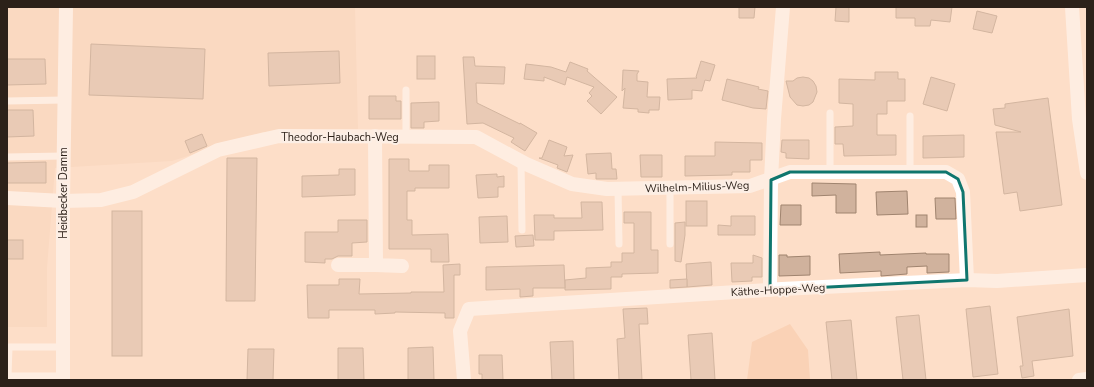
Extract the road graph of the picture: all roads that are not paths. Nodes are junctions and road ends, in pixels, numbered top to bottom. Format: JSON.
{"nodes":[{"id":1,"x":66,"y":7,"type":"edge"},
{"id":2,"x":782,"y":7,"type":"edge"},
{"id":3,"x":1072,"y":7,"type":"edge"},
{"id":4,"x":406,"y":90,"type":"dead end"},
{"id":5,"x":7,"y":100,"type":"edge"},
{"id":6,"x":64,"y":100,"type":"junction"},
{"id":7,"x":830,"y":113,"type":"dead end"},
{"id":8,"x":910,"y":116,"type":"dead end"},
{"id":9,"x":375,"y":136,"type":"junction"},
{"id":10,"x":406,"y":136,"type":"junction"},
{"id":11,"x":461,"y":137,"type":"joint"},
{"id":12,"x":63,"y":156,"type":"junction"},
{"id":13,"x":7,"y":157,"type":"edge"},
{"id":14,"x":522,"y":161,"type":"junction"},
{"id":15,"x":830,"y":172,"type":"junction"},
{"id":16,"x":910,"y":172,"type":"junction"},
{"id":17,"x":1087,"y":173,"type":"edge"},
{"id":18,"x":771,"y":180,"type":"junction"},
{"id":19,"x":670,"y":188,"type":"junction"},
{"id":20,"x":618,"y":189,"type":"junction"},
{"id":21,"x":7,"y":198,"type":"edge"},
{"id":22,"x":63,"y":200,"type":"junction"},
{"id":23,"x":522,"y":230,"type":"dead end"},
{"id":24,"x":619,"y":244,"type":"dead end"},
{"id":25,"x":670,"y":244,"type":"dead end"},
{"id":26,"x":338,"y":265,"type":"dead end"},
{"id":27,"x":376,"y":265,"type":"junction"},
{"id":28,"x":402,"y":266,"type":"dead end"},
{"id":29,"x":1087,"y":275,"type":"edge"},
{"id":30,"x":968,"y":280,"type":"junction"},
{"id":31,"x":770,"y":290,"type":"junction"},
{"id":32,"x":63,"y":347,"type":"junction"},
{"id":33,"x":63,"y":378,"type":"edge"},
{"id":34,"x":1087,"y":379,"type":"edge"},
{"id":35,"x":464,"y":380,"type":"edge"},
{"id":36,"x":1079,"y":380,"type":"edge"}],
"edges":[{"from":1,"to":6,"type":"street","name":"Heidbecker Damm"},
{"from":2,"to":18,"type":"street"},
{"from":3,"to":17,"type":"street"},
{"from":4,"to":10,"type":"lane"},
{"from":5,"to":6,"type":"lane"},
{"from":6,"to":12,"type":"street","name":"Heidbecker Damm"},
{"from":7,"to":15,"type":"lane"},
{"from":8,"to":16,"type":"lane"},
{"from":9,"to":10,"type":"street","name":"Theodor-Haubach-Weg"},
{"from":9,"to":22,"type":"street","name":"Theodor-Haubach-Weg"},
{"from":9,"to":27,"type":"street"},
{"from":10,"to":11,"type":"street","name":"Theodor-Haubach-Weg"},
{"from":11,"to":14,"type":"street","name":"Wilhelm-Milius-Weg"},
{"from":12,"to":13,"type":"lane"},
{"from":12,"to":22,"type":"street","name":"Heidbecker Damm"},
{"from":14,"to":20,"type":"street","name":"Wilhelm-Milius-Weg"},
{"from":14,"to":23,"type":"lane"},
{"from":15,"to":16,"type":"street","name":"Wilhelm-Milius-Weg"},
{"from":15,"to":18,"type":"street","name":"Wilhelm-Milius-Weg"},
{"from":16,"to":30,"type":"street","name":"Wilhelm-Milius-Weg"},
{"from":18,"to":19,"type":"street","name":"Wilhelm-Milius-Weg"},
{"from":18,"to":31,"type":"street"},
{"from":19,"to":20,"type":"street","name":"Wilhelm-Milius-Weg"},
{"from":19,"to":25,"type":"lane"},
{"from":20,"to":24,"type":"lane"},
{"from":21,"to":22,"type":"street","name":"Theodor-Haubach-Weg"},
{"from":22,"to":32,"type":"street","name":"Heidbecker Damm"},
{"from":26,"to":27,"type":"street"},
{"from":27,"to":28,"type":"street"},
{"from":29,"to":30,"type":"street","name":"Käthe-Hoppe-Weg"},
{"from":30,"to":31,"type":"street","name":"Käthe-Hoppe-Weg"},
{"from":31,"to":35,"type":"street","name":"Käthe-Hoppe-Weg"},
{"from":32,"to":33,"type":"street","name":"Heidbecker Damm"},
{"from":32,"to":33,"type":"lane"},
{"from":34,"to":36,"type":"street"}]}
